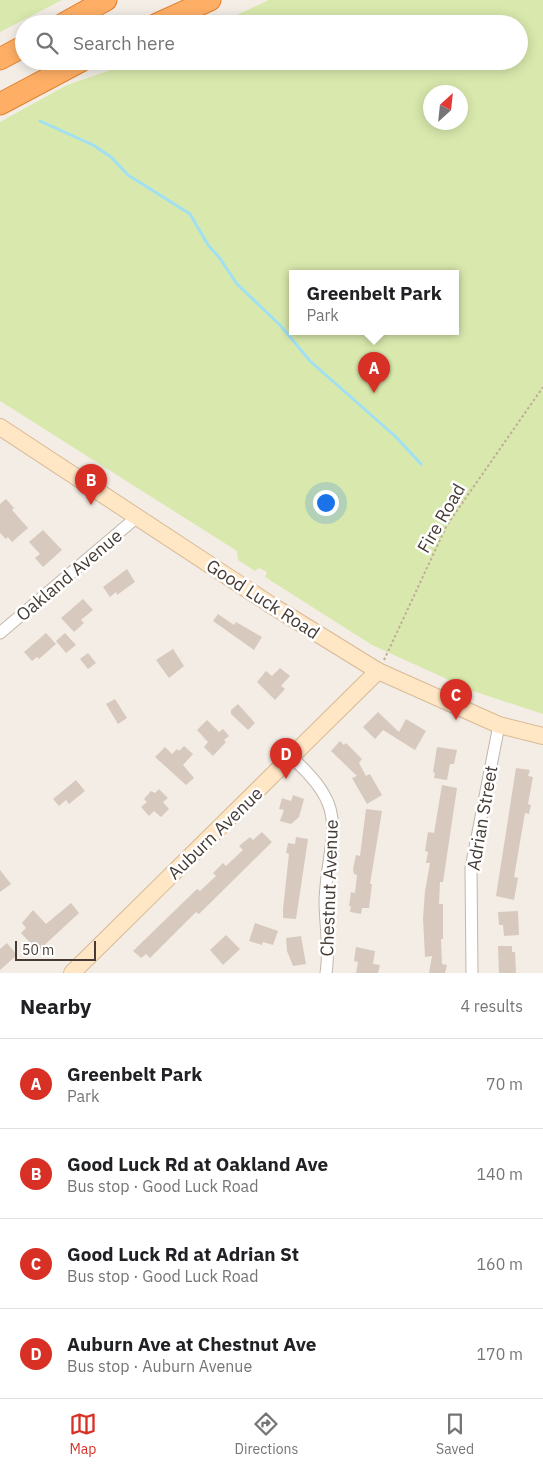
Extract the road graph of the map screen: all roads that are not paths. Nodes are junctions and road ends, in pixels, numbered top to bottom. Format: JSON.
{"nodes":[{"id":1,"x":106,"y":0,"type":"edge"},
{"id":2,"x":210,"y":0,"type":"edge"},
{"id":3,"x":79,"y":15,"type":"edge"},
{"id":4,"x":178,"y":15,"type":"edge"},
{"id":5,"x":15,"y":51,"type":"edge"},
{"id":6,"x":0,"y":59,"type":"edge"},
{"id":7,"x":64,"y":70,"type":"edge"},
{"id":8,"x":0,"y":104,"type":"edge"},
{"id":9,"x":0,"y":427,"type":"edge"},
{"id":10,"x":137,"y":518,"type":"junction"},
{"id":11,"x":0,"y":633,"type":"edge"},
{"id":12,"x":378,"y":671,"type":"junction"},
{"id":13,"x":499,"y":725,"type":"junction"},
{"id":14,"x":543,"y":736,"type":"edge"},
{"id":15,"x":292,"y":758,"type":"junction"},
{"id":16,"x":72,"y":973,"type":"edge"},
{"id":17,"x":326,"y":973,"type":"edge"},
{"id":18,"x":472,"y":973,"type":"edge"}],
"edges":[{"from":1,"to":3,"type":"highway"},
{"from":2,"to":4,"type":"highway"},
{"from":5,"to":6,"type":"highway"},
{"from":7,"to":8,"type":"highway"},
{"from":9,"to":10,"type":"main road","name":"Good Luck Road"},
{"from":10,"to":11,"type":"street","name":"Oakland Avenue"},
{"from":10,"to":12,"type":"main road","name":"Good Luck Road"},
{"from":12,"to":13,"type":"main road","name":"Good Luck Road"},
{"from":12,"to":15,"type":"main road","name":"Auburn Avenue"},
{"from":13,"to":14,"type":"main road","name":"Good Luck Road"},
{"from":13,"to":18,"type":"street","name":"Adrian Street"},
{"from":15,"to":16,"type":"main road","name":"Auburn Avenue"},
{"from":15,"to":17,"type":"street","name":"Chestnut Avenue"}]}
